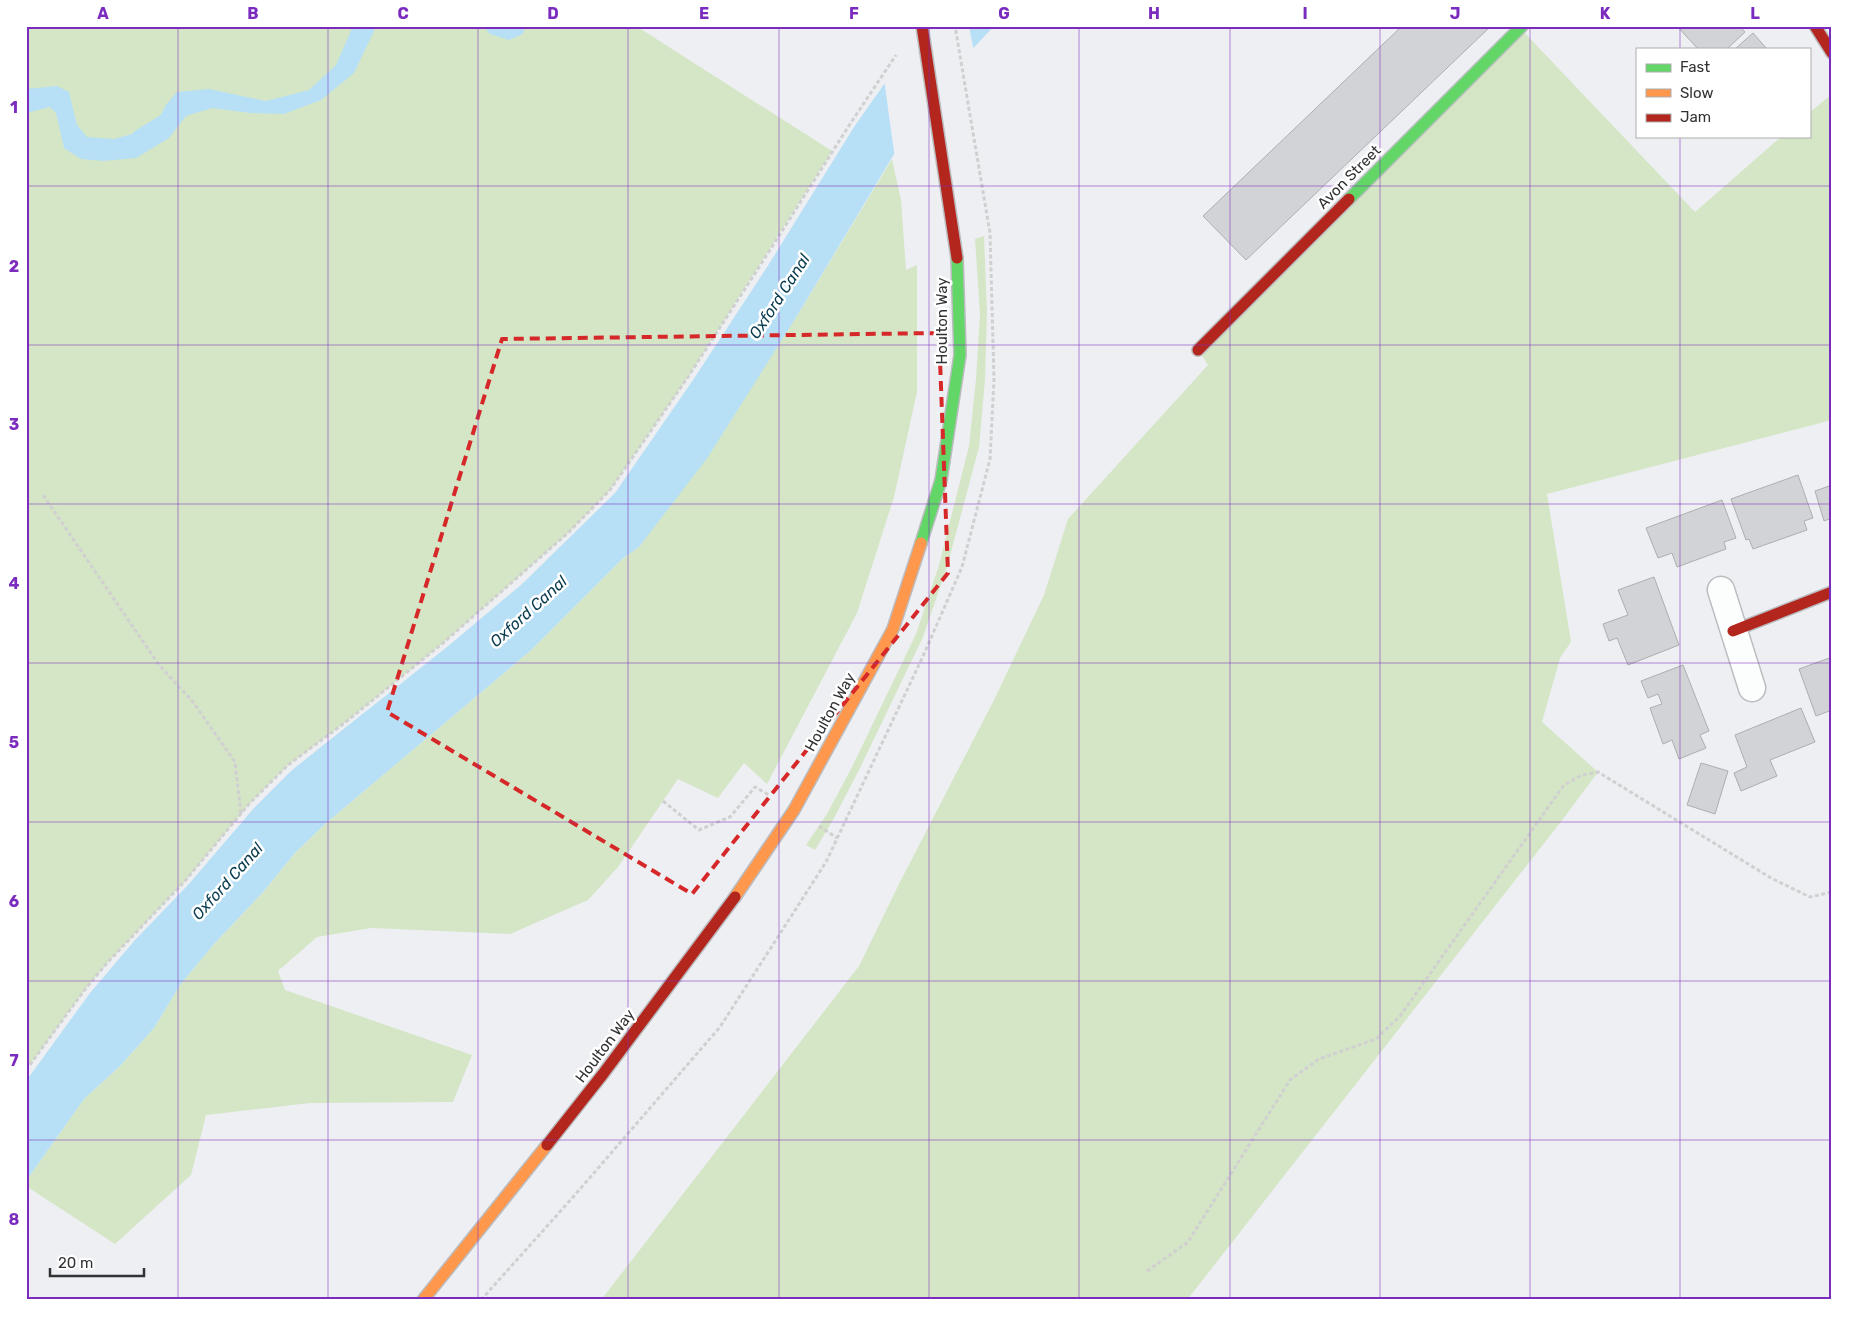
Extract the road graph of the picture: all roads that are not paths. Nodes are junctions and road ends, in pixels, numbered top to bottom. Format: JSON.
{"nodes":[{"id":1,"x":922,"y":26,"type":"edge"},
{"id":2,"x":1522,"y":26,"type":"edge"},
{"id":3,"x":1815,"y":26,"type":"edge"},
{"id":4,"x":1832,"y":53,"type":"edge"},
{"id":5,"x":1198,"y":350,"type":"dead end"},
{"id":6,"x":1722,"y":590,"type":"dead end"},
{"id":7,"x":1832,"y":592,"type":"edge"},
{"id":8,"x":1733,"y":631,"type":"junction"},
{"id":9,"x":1752,"y":688,"type":"dead end"},
{"id":10,"x":423,"y":1300,"type":"edge"}],
"edges":[{"from":1,"to":10,"type":"street","name":"Houlton Way"},
{"from":2,"to":5,"type":"street","name":"Avon Street"},
{"from":3,"to":4,"type":"street"},
{"from":6,"to":8,"type":"street"},
{"from":7,"to":8,"type":"street"},
{"from":8,"to":9,"type":"street"}]}
